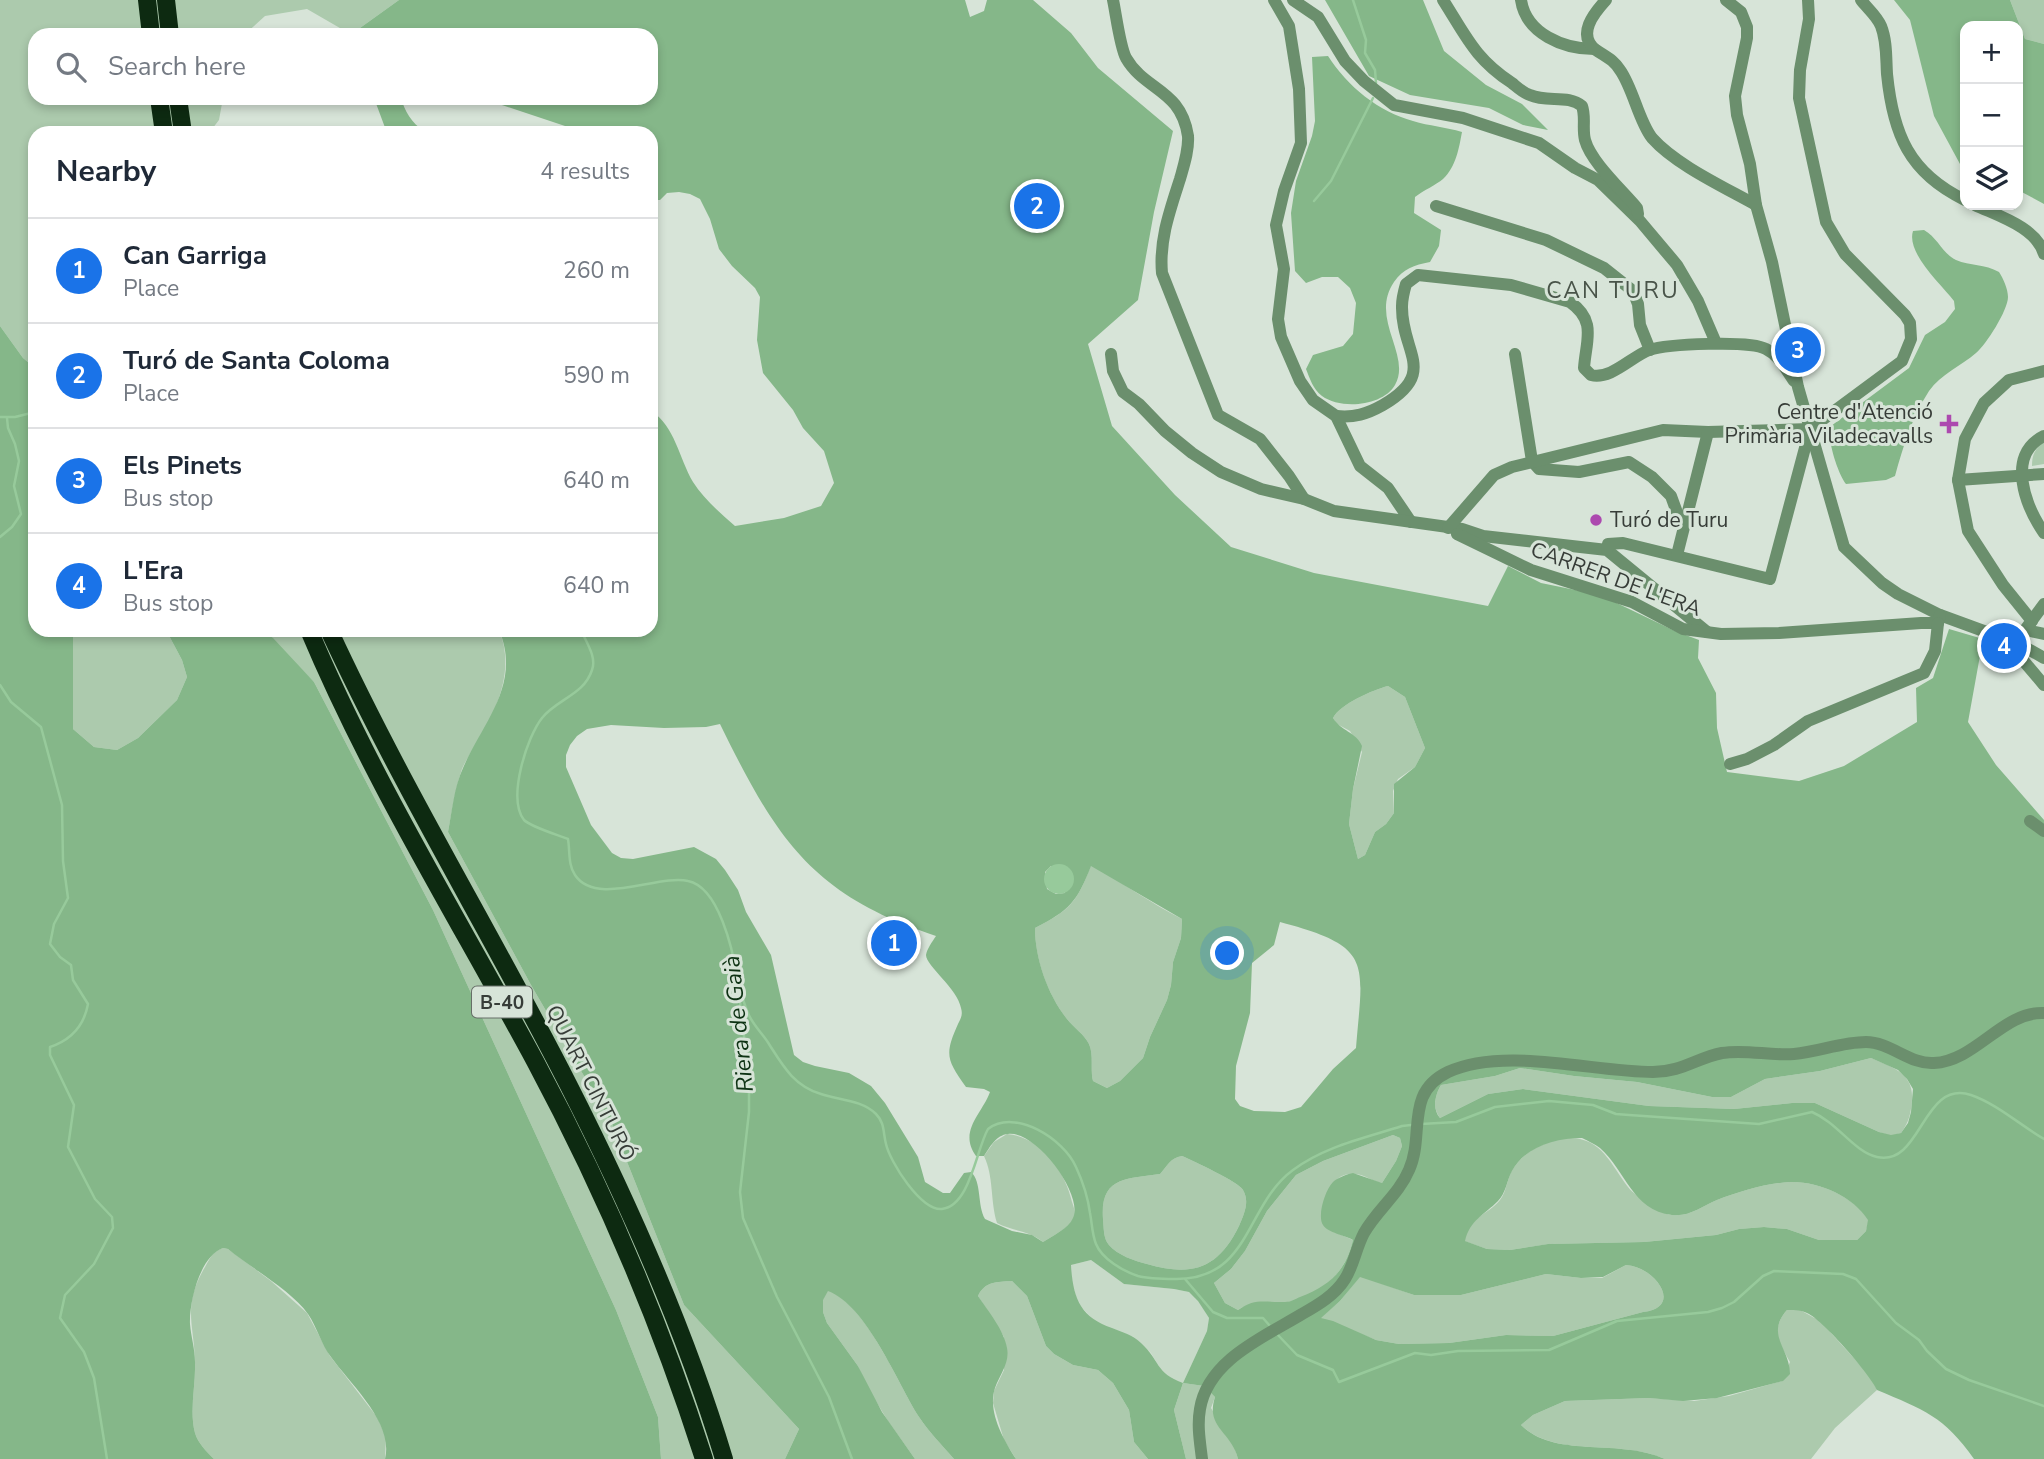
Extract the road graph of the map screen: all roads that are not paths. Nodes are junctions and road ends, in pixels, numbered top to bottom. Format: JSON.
{"nodes":[{"id":1,"x":147,"y":0,"type":"edge"},
{"id":2,"x":166,"y":0,"type":"edge"},
{"id":3,"x":1113,"y":0,"type":"edge"},
{"id":4,"x":1274,"y":0,"type":"edge"},
{"id":5,"x":1443,"y":0,"type":"edge"},
{"id":6,"x":1521,"y":0,"type":"edge"},
{"id":7,"x":1606,"y":0,"type":"edge"},
{"id":8,"x":1726,"y":0,"type":"edge"},
{"id":9,"x":1808,"y":0,"type":"edge"},
{"id":10,"x":1861,"y":0,"type":"edge"},
{"id":11,"x":1296,"y":1,"type":"edge"},
{"id":12,"x":1287,"y":22,"type":"junction"},
{"id":13,"x":150,"y":28,"type":"edge"},
{"id":14,"x":169,"y":28,"type":"edge"},
{"id":15,"x":1594,"y":49,"type":"junction"},
{"id":16,"x":160,"y":105,"type":"edge"},
{"id":17,"x":179,"y":105,"type":"edge"},
{"id":18,"x":163,"y":126,"type":"edge"},
{"id":19,"x":182,"y":126,"type":"edge"},
{"id":20,"x":1960,"y":198,"type":"edge"},
{"id":21,"x":1756,"y":205,"type":"junction"},
{"id":22,"x":1436,"y":206,"type":"dead end"},
{"id":23,"x":1985,"y":210,"type":"edge"},
{"id":24,"x":1640,"y":221,"type":"junction"},
{"id":25,"x":2044,"y":254,"type":"edge"},
{"id":26,"x":1716,"y":343,"type":"junction"},
{"id":27,"x":1650,"y":350,"type":"junction"},
{"id":28,"x":1111,"y":354,"type":"dead end"},
{"id":29,"x":1515,"y":354,"type":"dead end"},
{"id":30,"x":2044,"y":371,"type":"edge"},
{"id":31,"x":1798,"y":387,"type":"junction"},
{"id":32,"x":1336,"y":416,"type":"junction"},
{"id":33,"x":1810,"y":429,"type":"junction"},
{"id":34,"x":1708,"y":432,"type":"junction"},
{"id":35,"x":2044,"y":436,"type":"edge"},
{"id":36,"x":1532,"y":461,"type":"junction"},
{"id":37,"x":2044,"y":474,"type":"edge"},
{"id":38,"x":2021,"y":476,"type":"junction"},
{"id":39,"x":1958,"y":480,"type":"junction"},
{"id":40,"x":1304,"y":499,"type":"junction"},
{"id":41,"x":1411,"y":522,"type":"junction"},
{"id":42,"x":1448,"y":528,"type":"junction"},
{"id":43,"x":1683,"y":529,"type":"junction"},
{"id":44,"x":2044,"y":533,"type":"edge"},
{"id":45,"x":1606,"y":550,"type":"junction"},
{"id":46,"x":1677,"y":555,"type":"junction"},
{"id":47,"x":2044,"y":604,"type":"edge"},
{"id":48,"x":1939,"y":619,"type":"junction"},
{"id":49,"x":1707,"y":632,"type":"junction"},
{"id":50,"x":2044,"y":634,"type":"edge"},
{"id":51,"x":312,"y":637,"type":"edge"},
{"id":52,"x":332,"y":637,"type":"edge"},
{"id":53,"x":2021,"y":637,"type":"junction"},
{"id":54,"x":2044,"y":658,"type":"edge"},
{"id":55,"x":2044,"y":685,"type":"edge"},
{"id":56,"x":1730,"y":764,"type":"dead end"},
{"id":57,"x":2030,"y":821,"type":"dead end"},
{"id":58,"x":2044,"y":831,"type":"edge"},
{"id":59,"x":2044,"y":1013,"type":"edge"},
{"id":60,"x":704,"y":1459,"type":"edge"},
{"id":61,"x":724,"y":1459,"type":"edge"},
{"id":62,"x":1202,"y":1459,"type":"edge"}],
"edges":[{"from":1,"to":13,"type":"highway"},
{"from":2,"to":14,"type":"highway"},
{"from":3,"to":40,"type":"street"},
{"from":4,"to":12,"type":"street"},
{"from":5,"to":24,"type":"street"},
{"from":6,"to":15,"type":"street"},
{"from":7,"to":15,"type":"street"},
{"from":8,"to":21,"type":"street"},
{"from":9,"to":33,"type":"street"},
{"from":10,"to":20,"type":"street"},
{"from":11,"to":12,"type":"street"},
{"from":11,"to":24,"type":"street"},
{"from":12,"to":32,"type":"street"},
{"from":15,"to":21,"type":"street"},
{"from":16,"to":18,"type":"highway"},
{"from":17,"to":19,"type":"highway"},
{"from":21,"to":31,"type":"street"},
{"from":22,"to":27,"type":"street"},
{"from":23,"to":25,"type":"street"},
{"from":24,"to":26,"type":"street"},
{"from":26,"to":27,"type":"street"},
{"from":26,"to":31,"type":"street"},
{"from":27,"to":32,"type":"street"},
{"from":28,"to":40,"type":"street"},
{"from":29,"to":36,"type":"street"},
{"from":30,"to":39,"type":"street"},
{"from":31,"to":33,"type":"street"},
{"from":32,"to":41,"type":"street"},
{"from":33,"to":34,"type":"street"},
{"from":33,"to":46,"type":"street"},
{"from":33,"to":48,"type":"street"},
{"from":34,"to":36,"type":"street"},
{"from":34,"to":43,"type":"street"},
{"from":35,"to":38,"type":"street"},
{"from":36,"to":42,"type":"street"},
{"from":36,"to":43,"type":"street"},
{"from":37,"to":38,"type":"street"},
{"from":38,"to":39,"type":"street"},
{"from":38,"to":44,"type":"street"},
{"from":39,"to":53,"type":"street"},
{"from":40,"to":41,"type":"street"},
{"from":41,"to":42,"type":"street"},
{"from":42,"to":45,"type":"street"},
{"from":42,"to":49,"type":"street","name":"CARRER DE L'ERA"},
{"from":43,"to":46,"type":"street"},
{"from":45,"to":46,"type":"street"},
{"from":45,"to":49,"type":"street"},
{"from":47,"to":53,"type":"street"},
{"from":48,"to":49,"type":"street","name":"CARRER DE L'ERA"},
{"from":48,"to":53,"type":"street"},
{"from":48,"to":56,"type":"street"},
{"from":50,"to":53,"type":"street"},
{"from":51,"to":60,"type":"highway","name":"QUART CINTURÓ","number":"B-40"},
{"from":52,"to":61,"type":"highway","name":"QUART CINTURÓ","number":"B-40"},
{"from":53,"to":54,"type":"street"},
{"from":53,"to":55,"type":"street"},
{"from":57,"to":58,"type":"street"},
{"from":59,"to":62,"type":"street"}]}
